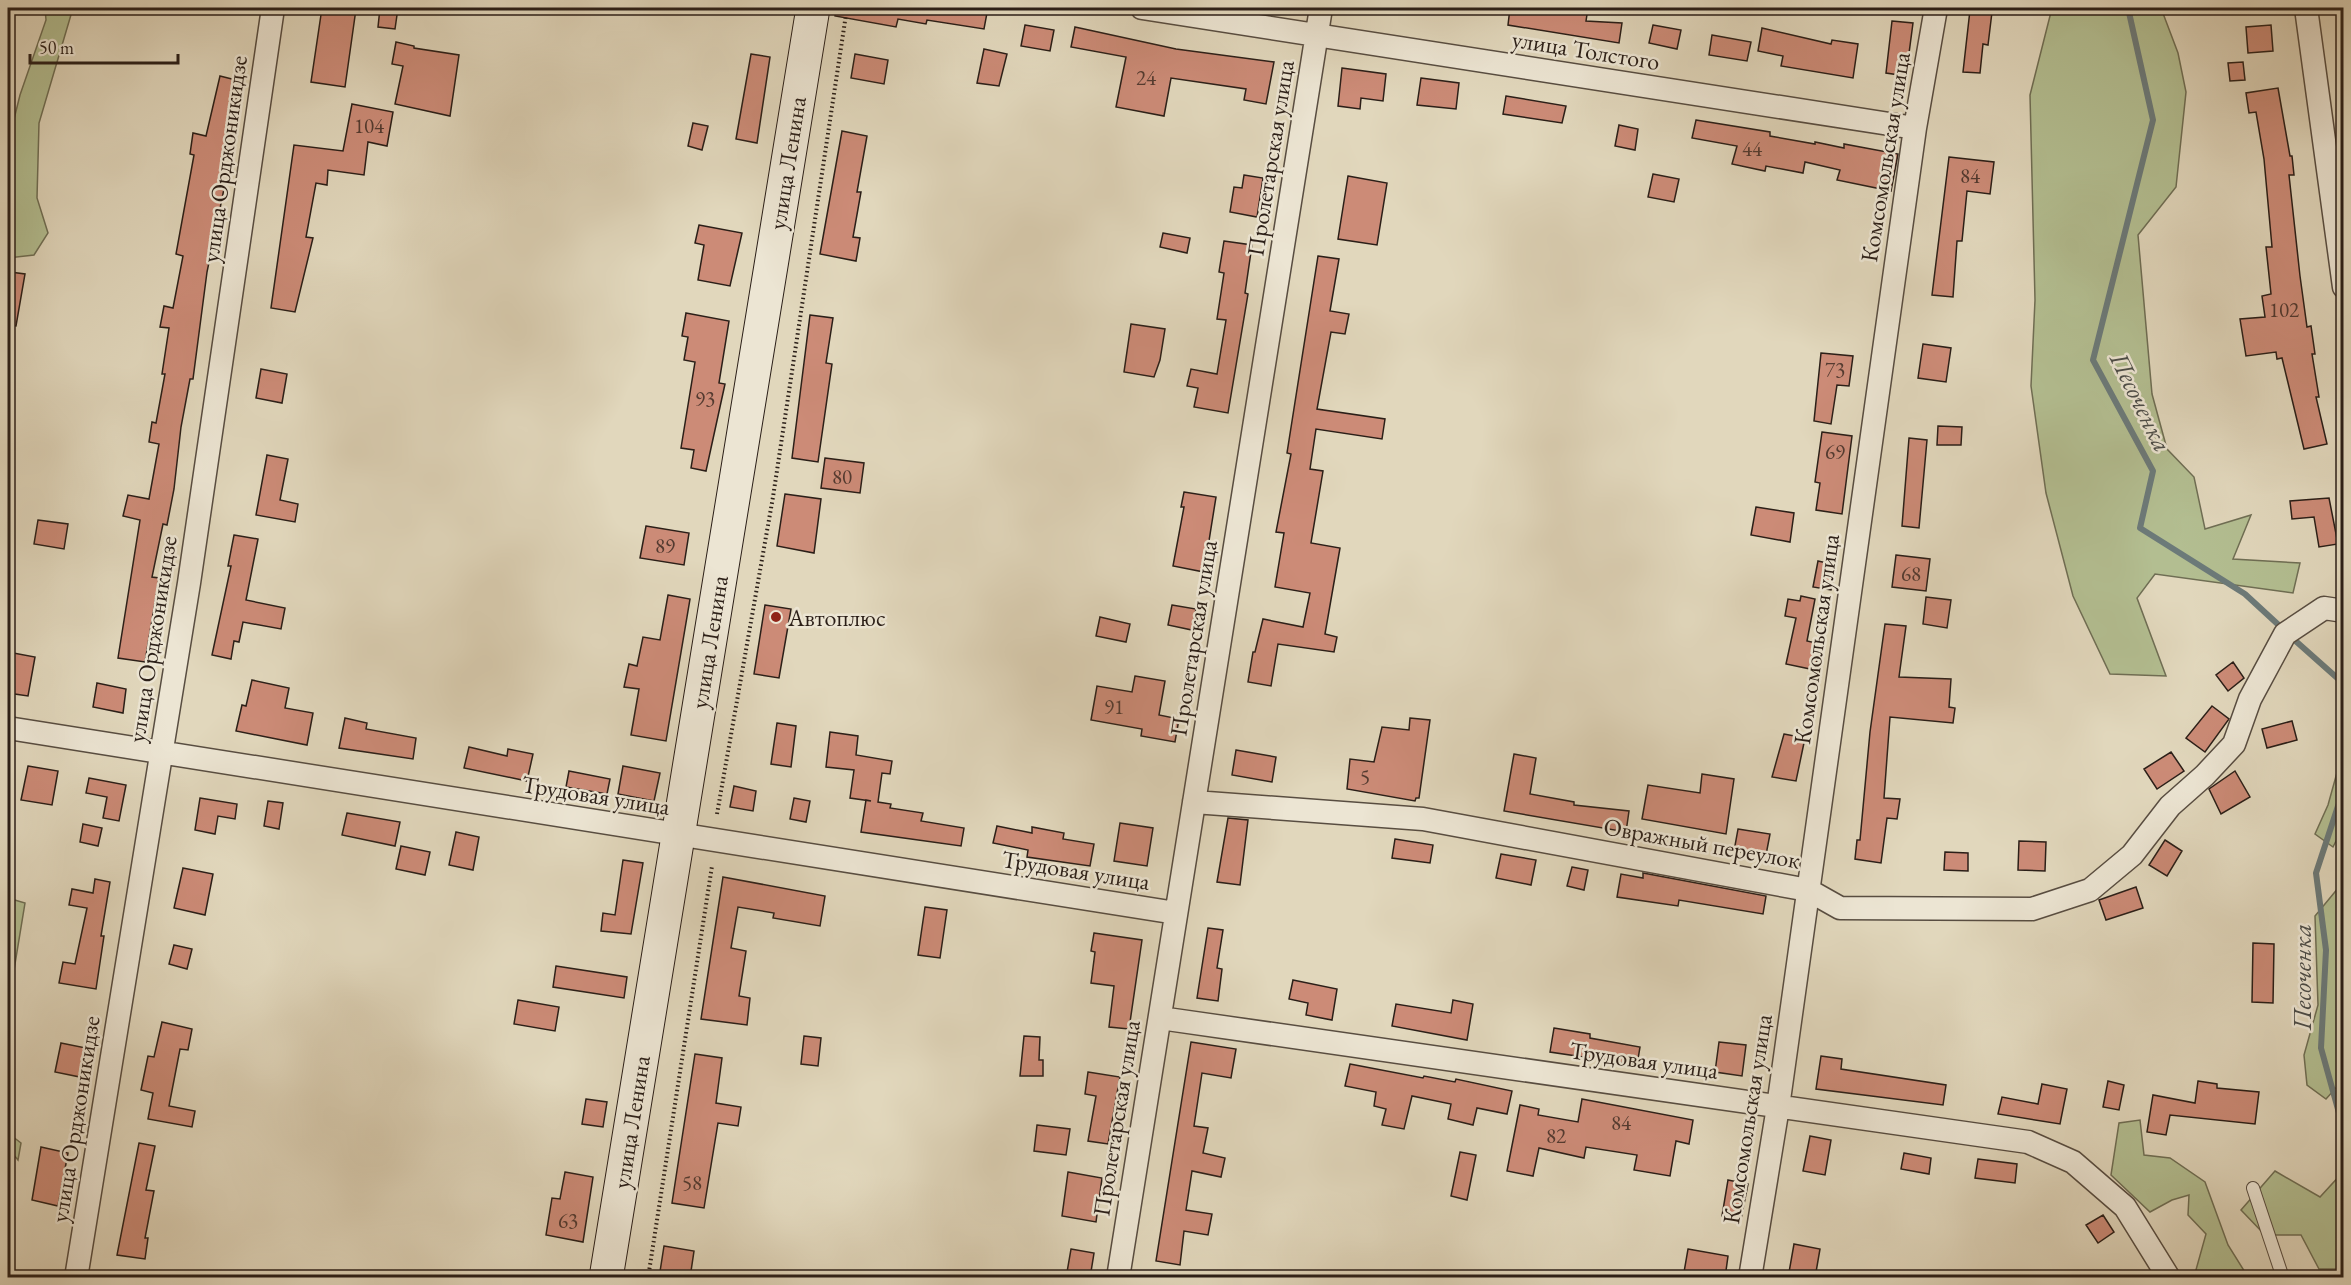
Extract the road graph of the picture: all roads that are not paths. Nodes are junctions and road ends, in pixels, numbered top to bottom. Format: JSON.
{"nodes":[{"id":1,"x":273,"y":8,"type":"edge"},
{"id":2,"x":813,"y":8,"type":"edge"},
{"id":3,"x":1142,"y":8,"type":"edge"},
{"id":4,"x":1321,"y":8,"type":"edge"},
{"id":5,"x":1936,"y":8,"type":"edge"},
{"id":6,"x":2306,"y":8,"type":"edge"},
{"id":7,"x":1317,"y":35,"type":"junction"},
{"id":8,"x":1915,"y":129,"type":"junction"},
{"id":9,"x":2343,"y":287,"type":"edge"},
{"id":10,"x":2343,"y":611,"type":"edge"},
{"id":11,"x":8,"y":728,"type":"edge"},
{"id":12,"x":162,"y":752,"type":"junction"},
{"id":13,"x":1194,"y":802,"type":"junction"},
{"id":14,"x":678,"y":836,"type":"junction"},
{"id":15,"x":1808,"y":890,"type":"junction"},
{"id":16,"x":1176,"y":913,"type":"junction"},
{"id":17,"x":1160,"y":1018,"type":"junction"},
{"id":18,"x":1778,"y":1107,"type":"junction"},
{"id":19,"x":2253,"y":1188,"type":"dead end"},
{"id":20,"x":76,"y":1278,"type":"edge"},
{"id":21,"x":606,"y":1278,"type":"edge"},
{"id":22,"x":1118,"y":1278,"type":"edge"},
{"id":23,"x":1750,"y":1278,"type":"edge"},
{"id":24,"x":2169,"y":1278,"type":"edge"},
{"id":25,"x":2283,"y":1278,"type":"edge"}],
"edges":[{"from":1,"to":12,"type":"street","name":"улица Орджоникидзе"},
{"from":2,"to":14,"type":"street","name":"улица Ленина"},
{"from":3,"to":7,"type":"street","name":"улица Толстого"},
{"from":4,"to":7,"type":"street","name":"Пролетарская улица"},
{"from":5,"to":8,"type":"street","name":"Комсомольская улица"},
{"from":6,"to":9,"type":"street"},
{"from":7,"to":8,"type":"street","name":"улица Толстого"},
{"from":7,"to":13,"type":"street","name":"Пролетарская улица"},
{"from":8,"to":15,"type":"street","name":"Комсомольская улица"},
{"from":10,"to":15,"type":"street","name":"Овражный переулок"},
{"from":11,"to":12,"type":"street","name":"Трудовая улица"},
{"from":12,"to":14,"type":"street","name":"Трудовая улица"},
{"from":12,"to":20,"type":"street","name":"улица Орджоникидзе"},
{"from":13,"to":15,"type":"street","name":"Овражный переулок"},
{"from":13,"to":16,"type":"street","name":"Пролетарская улица"},
{"from":14,"to":16,"type":"street","name":"Трудовая улица"},
{"from":14,"to":21,"type":"street","name":"улица Ленина"},
{"from":15,"to":18,"type":"street","name":"Комсомольская улица"},
{"from":16,"to":17,"type":"street","name":"Пролетарская улица"},
{"from":17,"to":18,"type":"street","name":"Трудовая улица"},
{"from":17,"to":22,"type":"street","name":"Пролетарская улица"},
{"from":18,"to":23,"type":"street","name":"Комсомольская улица"},
{"from":18,"to":24,"type":"street","name":"Трудовая улица"},
{"from":19,"to":25,"type":"lane"}]}
